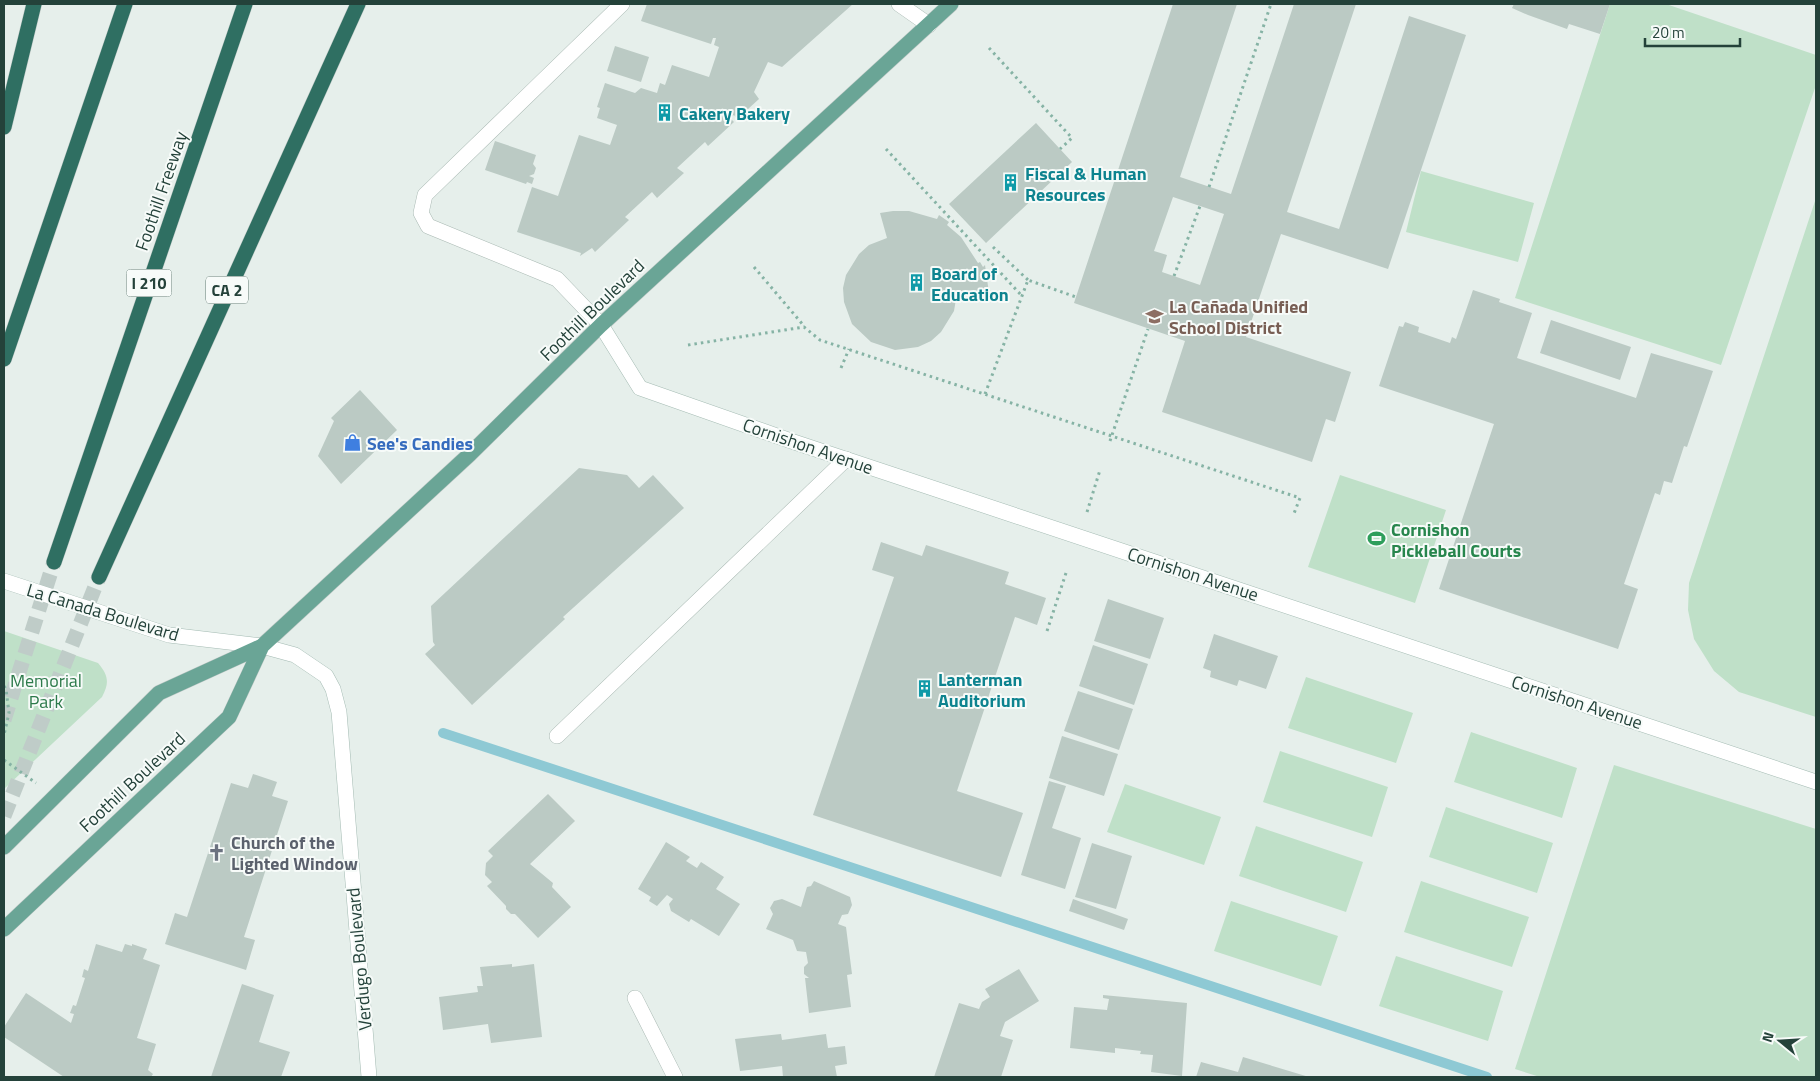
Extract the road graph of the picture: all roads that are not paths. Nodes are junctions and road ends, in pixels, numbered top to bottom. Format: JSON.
{"nodes":[{"id":1,"x":34,"y":4,"type":"edge"},
{"id":2,"x":125,"y":4,"type":"edge"},
{"id":3,"x":245,"y":4,"type":"edge"},
{"id":4,"x":358,"y":4,"type":"edge"},
{"id":5,"x":622,"y":4,"type":"edge"},
{"id":6,"x":899,"y":4,"type":"edge"},
{"id":7,"x":951,"y":4,"type":"edge"},
{"id":8,"x":929,"y":25,"type":"junction"},
{"id":9,"x":4,"y":127,"type":"edge"},
{"id":10,"x":601,"y":326,"type":"junction"},
{"id":11,"x":4,"y":359,"type":"edge"},
{"id":12,"x":846,"y":459,"type":"junction"},
{"id":13,"x":54,"y":562,"type":"tunnel mouth"},
{"id":14,"x":99,"y":577,"type":"tunnel mouth"},
{"id":15,"x":4,"y":581,"type":"edge"},
{"id":16,"x":262,"y":646,"type":"junction"},
{"id":17,"x":557,"y":736,"type":"dead end"},
{"id":18,"x":1816,"y":782,"type":"edge"},
{"id":19,"x":4,"y":847,"type":"edge"},
{"id":20,"x":4,"y":929,"type":"edge"},
{"id":21,"x":635,"y":998,"type":"dead end"},
{"id":22,"x":369,"y":1077,"type":"edge"},
{"id":23,"x":675,"y":1077,"type":"edge"}],
"edges":[{"from":1,"to":9,"type":"highway"},
{"from":2,"to":11,"type":"highway"},
{"from":3,"to":13,"type":"highway","name":"Foothill Freeway","number":"I 210"},
{"from":4,"to":14,"type":"highway","number":"CA 2"},
{"from":5,"to":10,"type":"street","name":"Cornishon Avenue"},
{"from":6,"to":8,"type":"street"},
{"from":7,"to":8,"type":"main road","name":"Foothill Boulevard"},
{"from":8,"to":10,"type":"main road","name":"Foothill Boulevard"},
{"from":10,"to":12,"type":"street","name":"Cornishon Avenue"},
{"from":10,"to":16,"type":"main road","name":"Foothill Boulevard"},
{"from":12,"to":17,"type":"street"},
{"from":12,"to":18,"type":"street","name":"Cornishon Avenue"},
{"from":15,"to":16,"type":"street","name":"La Canada Boulevard"},
{"from":16,"to":19,"type":"main road","name":"Foothill Boulevard"},
{"from":16,"to":20,"type":"main road","name":"Foothill Boulevard"},
{"from":16,"to":22,"type":"street","name":"Verdugo Boulevard"},
{"from":21,"to":23,"type":"street"}]}
